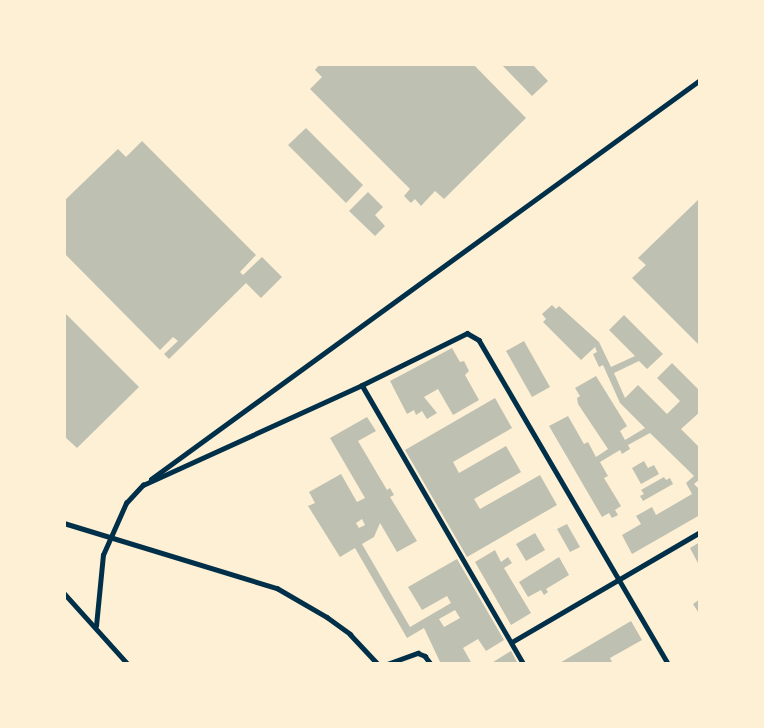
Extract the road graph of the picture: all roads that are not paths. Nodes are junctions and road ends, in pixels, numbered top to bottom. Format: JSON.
{"nodes":[{"id":1,"x":699,"y":80,"type":"edge"},
{"id":2,"x":362,"y":385,"type":"junction"},
{"id":3,"x":142,"y":485,"type":"junction"},
{"id":4,"x":64,"y":523,"type":"edge"},
{"id":5,"x":699,"y":532,"type":"edge"},
{"id":6,"x":110,"y":537,"type":"junction"},
{"id":7,"x":618,"y":579,"type":"junction"},
{"id":8,"x":64,"y":593,"type":"edge"},
{"id":9,"x":96,"y":626,"type":"junction"},
{"id":10,"x":512,"y":642,"type":"junction"},
{"id":11,"x":128,"y":663,"type":"edge"},
{"id":12,"x":378,"y":663,"type":"edge"},
{"id":13,"x":387,"y":663,"type":"edge"},
{"id":14,"x":431,"y":663,"type":"edge"},
{"id":15,"x":524,"y":663,"type":"edge"},
{"id":16,"x":668,"y":663,"type":"edge"}],
"edges":[{"from":1,"to":3,"type":"lane"},
{"from":2,"to":3,"type":"lane"},
{"from":2,"to":7,"type":"lane"},
{"from":2,"to":10,"type":"lane"},
{"from":3,"to":6,"type":"lane"},
{"from":4,"to":6,"type":"lane"},
{"from":5,"to":7,"type":"lane"},
{"from":6,"to":9,"type":"lane"},
{"from":6,"to":12,"type":"lane"},
{"from":7,"to":10,"type":"lane"},
{"from":7,"to":16,"type":"lane"},
{"from":8,"to":9,"type":"lane"},
{"from":9,"to":11,"type":"lane"},
{"from":10,"to":15,"type":"lane"},
{"from":13,"to":14,"type":"lane"}]}
